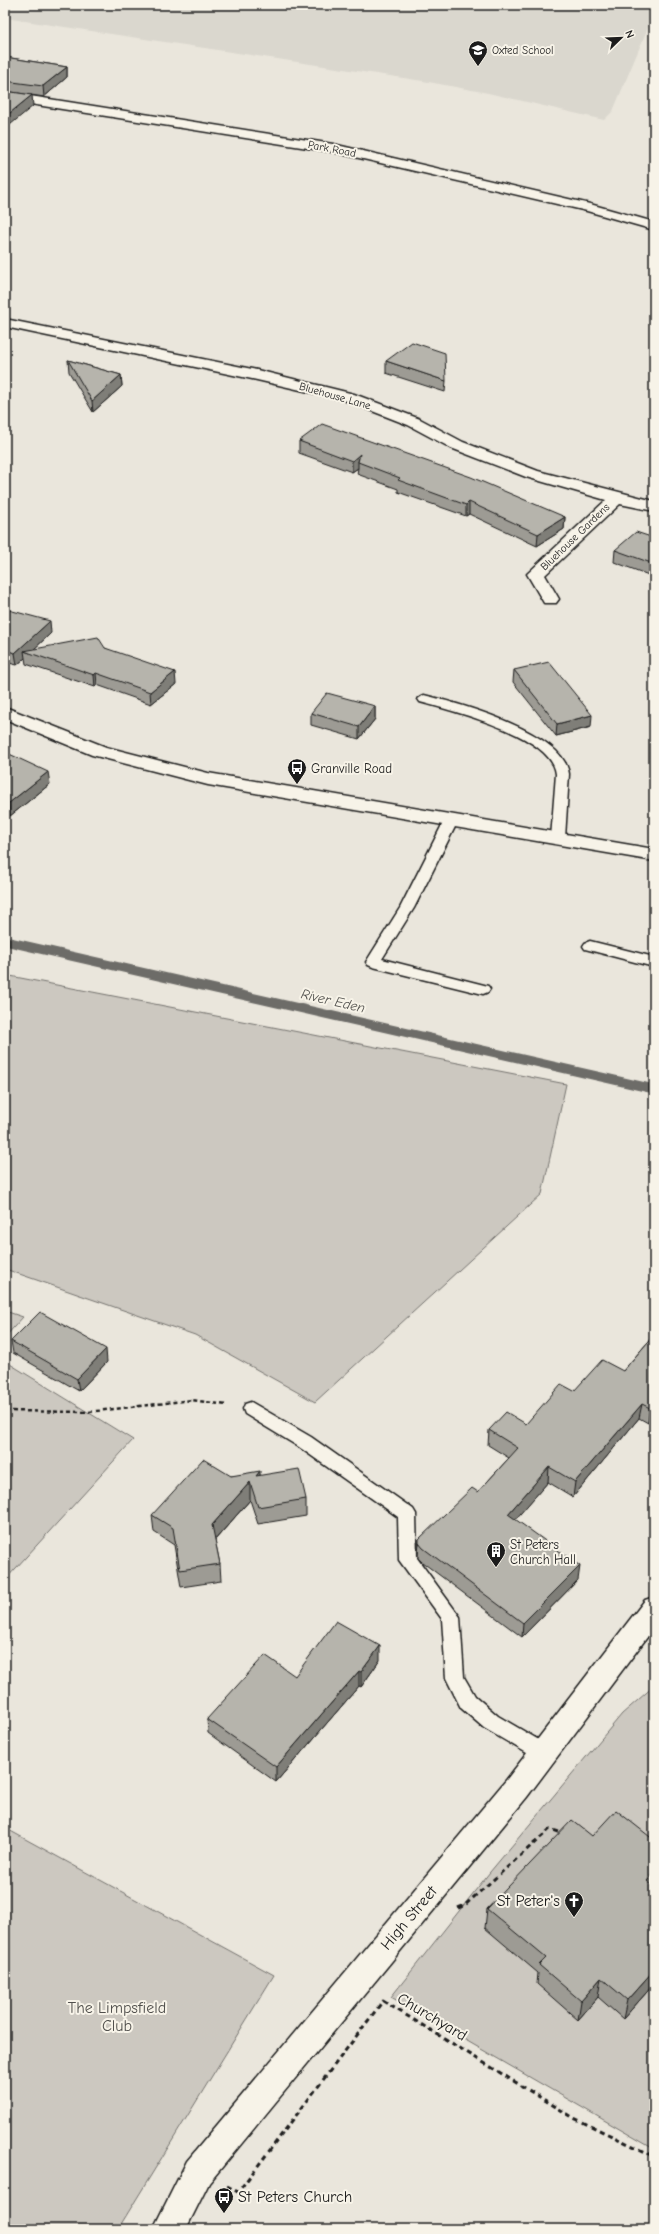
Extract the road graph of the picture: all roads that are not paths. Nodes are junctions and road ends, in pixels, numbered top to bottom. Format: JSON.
{"nodes":[{"id":1,"x":5,"y":96,"type":"edge"},
{"id":2,"x":654,"y":226,"type":"edge"},
{"id":3,"x":5,"y":323,"type":"edge"},
{"id":4,"x":617,"y":498,"type":"junction"},
{"id":5,"x":654,"y":506,"type":"edge"},
{"id":6,"x":550,"y":599,"type":"dead end"},
{"id":7,"x":424,"y":699,"type":"dead end"},
{"id":8,"x":5,"y":712,"type":"edge"},
{"id":9,"x":451,"y":821,"type":"junction"},
{"id":10,"x":558,"y":838,"type":"junction"},
{"id":11,"x":654,"y":855,"type":"edge"},
{"id":12,"x":590,"y":946,"type":"dead end"},
{"id":13,"x":654,"y":962,"type":"edge"},
{"id":14,"x":483,"y":989,"type":"dead end"},
{"id":15,"x":251,"y":1409,"type":"road end"},
{"id":16,"x":654,"y":1608,"type":"edge"},
{"id":17,"x":544,"y":1753,"type":"junction"},
{"id":18,"x":169,"y":2229,"type":"edge"}],
"edges":[{"from":1,"to":2,"type":"street","name":"Park Road"},
{"from":3,"to":4,"type":"street","name":"Bluehouse Lane"},
{"from":4,"to":5,"type":"street","name":"Bluehouse Lane"},
{"from":4,"to":6,"type":"street","name":"Bluehouse Gardens"},
{"from":7,"to":10,"type":"lane"},
{"from":8,"to":9,"type":"street"},
{"from":9,"to":10,"type":"street"},
{"from":9,"to":14,"type":"lane"},
{"from":10,"to":11,"type":"street"},
{"from":12,"to":13,"type":"lane"},
{"from":15,"to":17,"type":"lane"},
{"from":16,"to":17,"type":"street","name":"High Street"},
{"from":17,"to":18,"type":"street","name":"High Street"}]}
